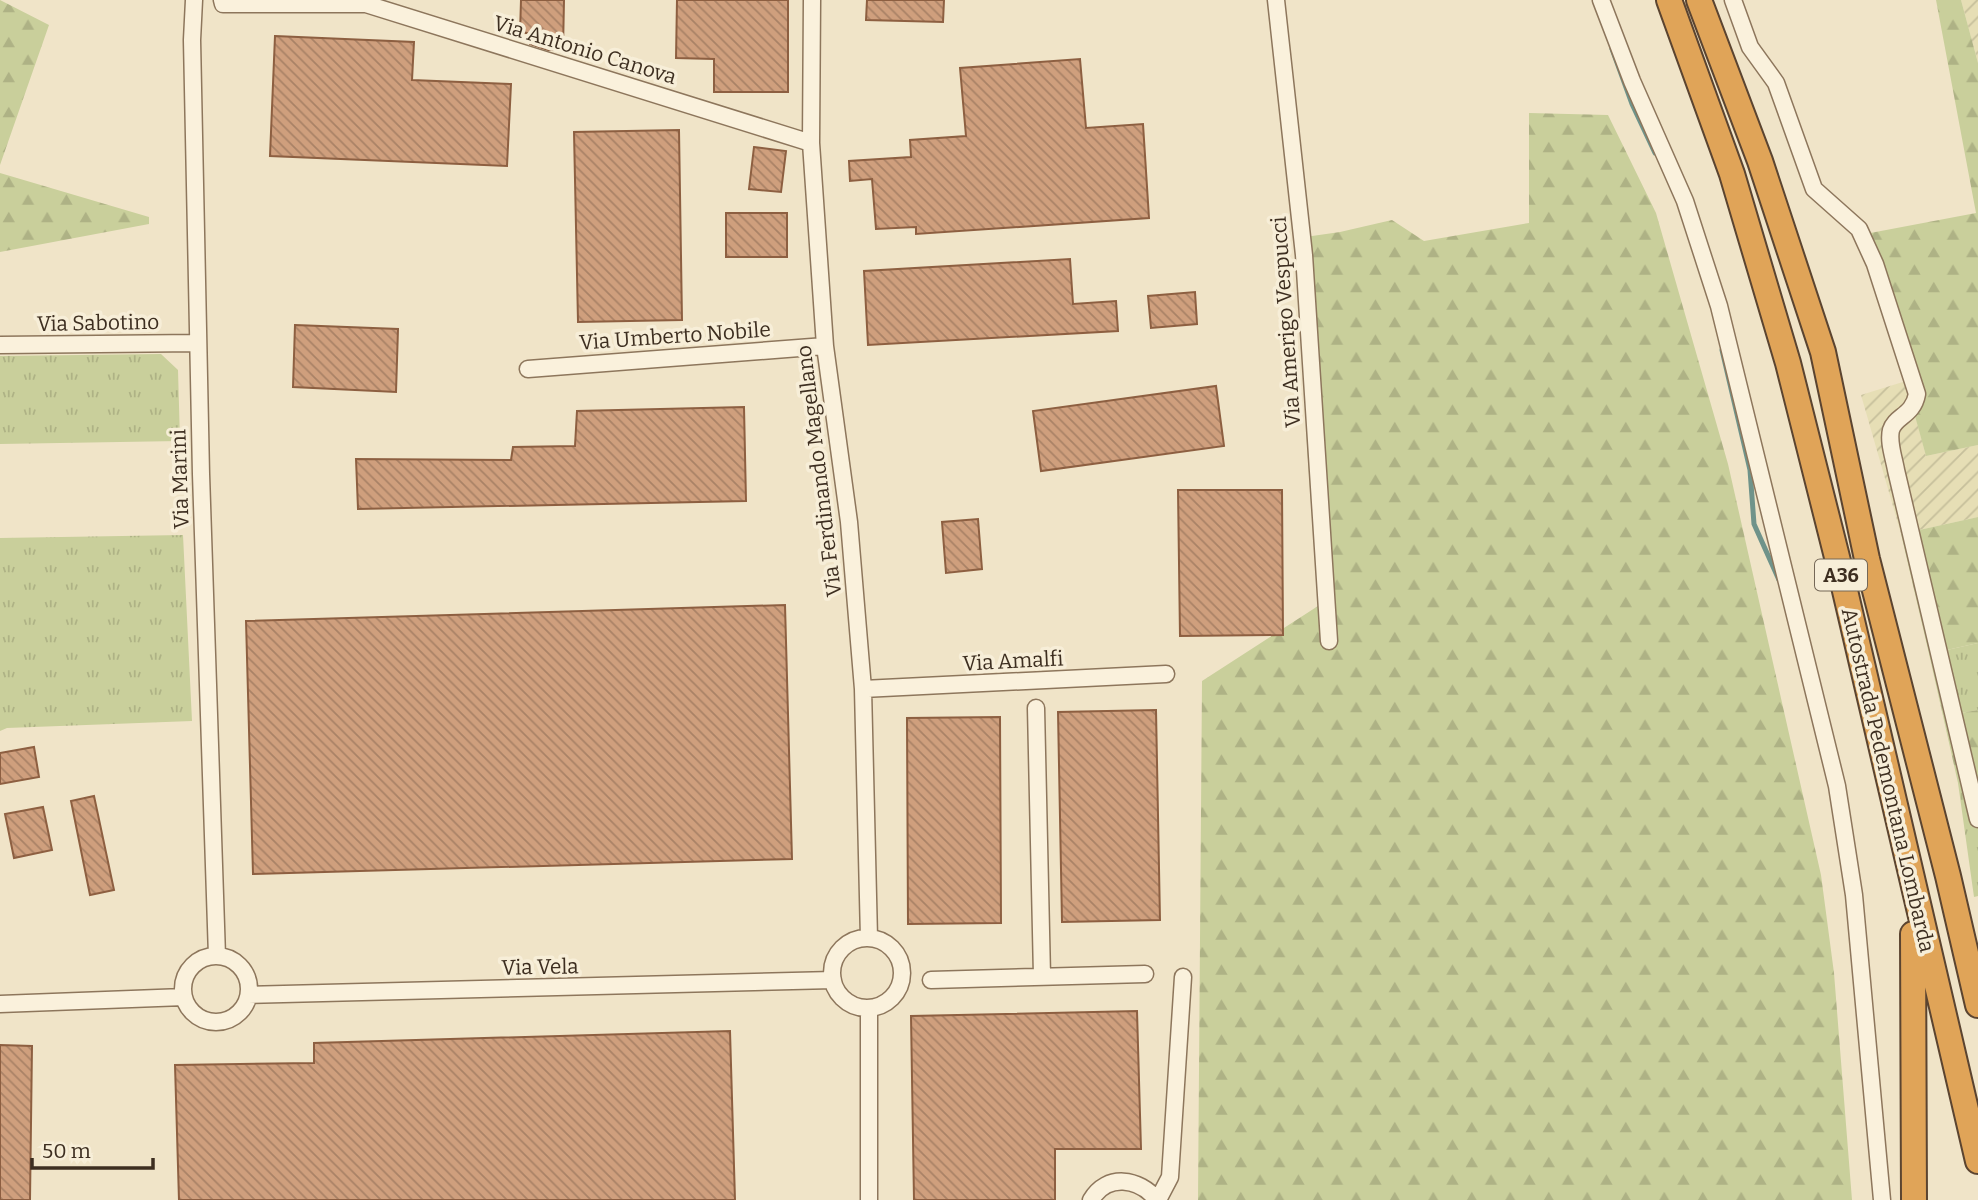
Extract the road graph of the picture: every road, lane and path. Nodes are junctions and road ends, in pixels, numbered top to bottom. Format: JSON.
{"nodes":[{"id":1,"x":194,"y":0,"type":"edge"},
{"id":2,"x":222,"y":0,"type":"edge"},
{"id":3,"x":812,"y":0,"type":"edge"},
{"id":4,"x":1276,"y":0,"type":"edge"},
{"id":5,"x":1601,"y":0,"type":"edge"},
{"id":6,"x":1669,"y":0,"type":"edge"},
{"id":7,"x":1699,"y":0,"type":"edge"},
{"id":8,"x":1733,"y":0,"type":"edge"},
{"id":9,"x":811,"y":143,"type":"junction"},
{"id":10,"x":197,"y":343,"type":"junction"},
{"id":11,"x":0,"y":345,"type":"edge"},
{"id":12,"x":825,"y":346,"type":"junction"},
{"id":13,"x":528,"y":369,"type":"dead end"},
{"id":14,"x":1329,"y":641,"type":"dead end"},
{"id":15,"x":1166,"y":674,"type":"dead end"},
{"id":16,"x":863,"y":689,"type":"junction"},
{"id":17,"x":1036,"y":708,"type":"dead end"},
{"id":18,"x":1978,"y":819,"type":"edge"},
{"id":19,"x":1948,"y":876,"type":"junction"},
{"id":20,"x":1913,"y":891,"type":"junction"},
{"id":21,"x":869,"y":938,"type":"junction"},
{"id":22,"x":1978,"y":943,"type":"edge"},
{"id":23,"x":217,"y":956,"type":"junction"},
{"id":24,"x":1144,"y":974,"type":"dead end"},
{"id":25,"x":1042,"y":976,"type":"junction"},
{"id":26,"x":1182,"y":977,"type":"dead end"},
{"id":27,"x":833,"y":980,"type":"junction"},
{"id":28,"x":930,"y":980,"type":"dead end"},
{"id":29,"x":248,"y":995,"type":"junction"},
{"id":30,"x":184,"y":997,"type":"junction"},
{"id":31,"x":0,"y":1004,"type":"edge"},
{"id":32,"x":1978,"y":1005,"type":"edge"},
{"id":33,"x":869,"y":1009,"type":"junction"},
{"id":34,"x":1978,"y":1161,"type":"edge"},
{"id":35,"x":869,"y":1200,"type":"edge"},
{"id":36,"x":1091,"y":1200,"type":"edge"},
{"id":37,"x":1157,"y":1200,"type":"edge"},
{"id":38,"x":1882,"y":1200,"type":"edge"},
{"id":39,"x":1914,"y":1200,"type":"edge"}],
"edges":[{"from":1,"to":10,"type":"street","name":"Via Marini"},
{"from":2,"to":9,"type":"street","name":"Via Antonio Canova"},
{"from":3,"to":9,"type":"street","name":"Via Ferdinando Magellano"},
{"from":4,"to":14,"type":"street","name":"Via Amerigo Vespucci"},
{"from":5,"to":38,"type":"street"},
{"from":6,"to":20,"type":"highway","name":"Autostrada Pedemontana Lombarda","number":"A36"},
{"from":7,"to":19,"type":"highway","name":"Autostrada Pedemontana Lombarda","number":"A36"},
{"from":8,"to":18,"type":"street"},
{"from":9,"to":12,"type":"street","name":"Via Ferdinando Magellano"},
{"from":10,"to":11,"type":"street","name":"Via Sabotino"},
{"from":10,"to":23,"type":"street","name":"Via Marini"},
{"from":12,"to":13,"type":"street","name":"Via Umberto Nobile"},
{"from":12,"to":16,"type":"street","name":"Via Ferdinando Magellano"},
{"from":15,"to":16,"type":"street","name":"Via Amalfi"},
{"from":16,"to":21,"type":"street","name":"Via Ferdinando Magellano"},
{"from":17,"to":25,"type":"street"},
{"from":19,"to":22,"type":"highway"},
{"from":19,"to":32,"type":"highway","name":"Autostrada Pedemontana Lombarda","number":"A36"},
{"from":20,"to":34,"type":"highway","name":"Autostrada Pedemontana Lombarda","number":"A36"},
{"from":20,"to":39,"type":"highway"},
{"from":21,"to":27,"type":"street"},
{"from":21,"to":33,"type":"street"},
{"from":23,"to":29,"type":"street"},
{"from":23,"to":30,"type":"street"},
{"from":24,"to":25,"type":"street"},
{"from":25,"to":28,"type":"street"},
{"from":26,"to":37,"type":"street"},
{"from":27,"to":29,"type":"street","name":"Via Vela"},
{"from":27,"to":33,"type":"street"},
{"from":29,"to":30,"type":"street"},
{"from":30,"to":31,"type":"street"},
{"from":33,"to":35,"type":"street"},
{"from":36,"to":37,"type":"street"}]}
